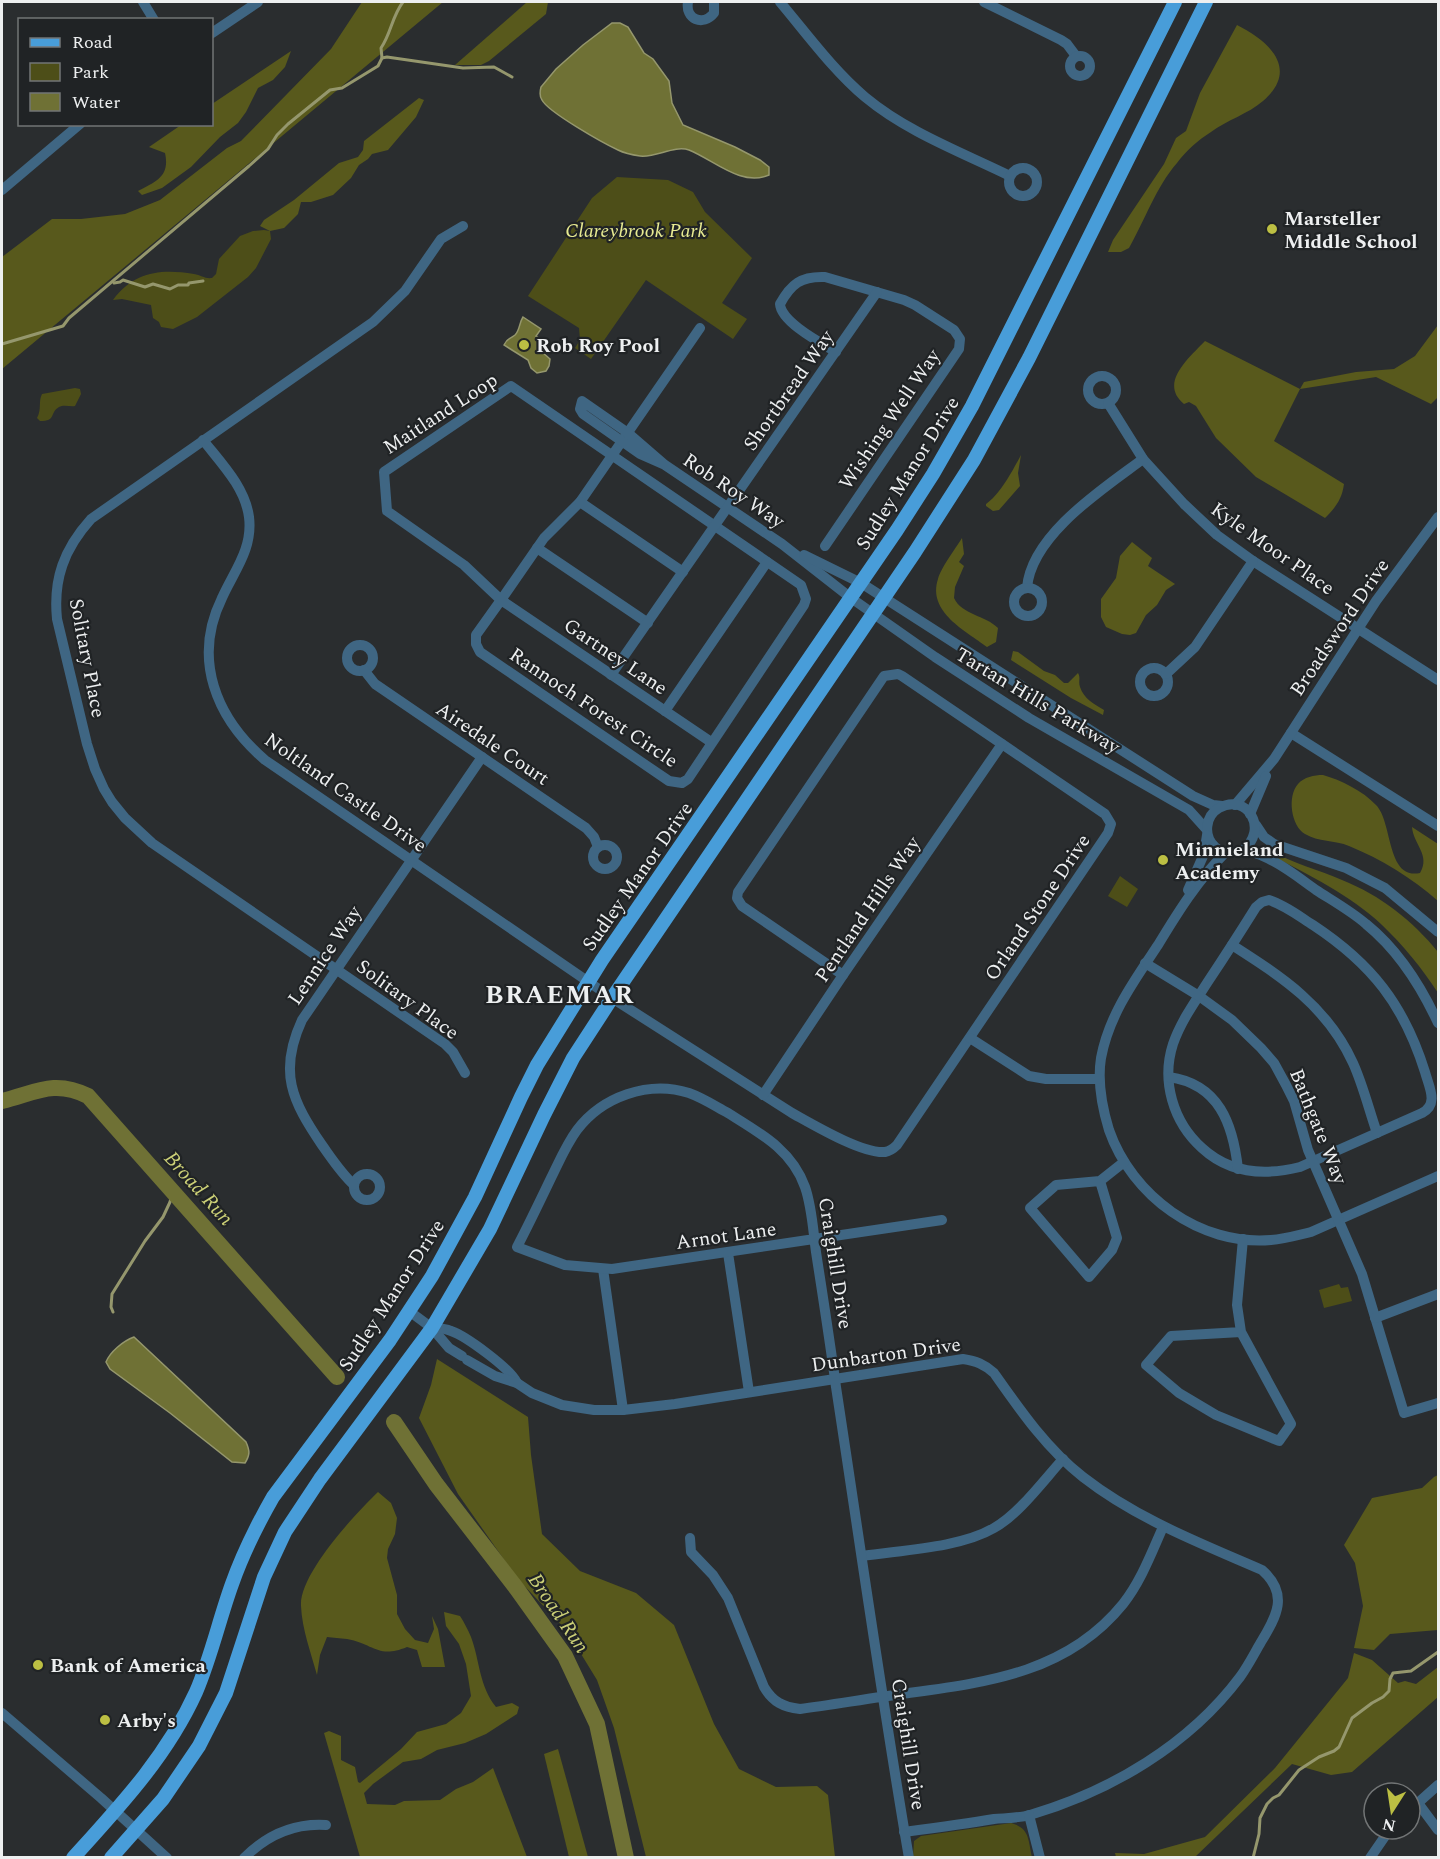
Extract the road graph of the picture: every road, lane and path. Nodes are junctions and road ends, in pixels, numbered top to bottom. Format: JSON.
{"nodes":[{"id":1,"x":143,"y":2,"type":"edge"},
{"id":2,"x":258,"y":2,"type":"edge"},
{"id":3,"x":688,"y":2,"type":"edge"},
{"id":4,"x":714,"y":2,"type":"edge"},
{"id":5,"x":780,"y":2,"type":"edge"},
{"id":6,"x":984,"y":2,"type":"edge"},
{"id":7,"x":1175,"y":2,"type":"edge"},
{"id":8,"x":1206,"y":2,"type":"edge"},
{"id":9,"x":153,"y":18,"type":"edge"},
{"id":10,"x":213,"y":32,"type":"edge"},
{"id":11,"x":1076,"y":56,"type":"dead end"},
{"id":12,"x":78,"y":126,"type":"edge"},
{"id":13,"x":1010,"y":176,"type":"dead end"},
{"id":14,"x":2,"y":190,"type":"edge"},
{"id":15,"x":463,"y":226,"type":"dead end"},
{"id":16,"x":877,"y":292,"type":"junction"},
{"id":17,"x":700,"y":328,"type":"dead end"},
{"id":18,"x":836,"y":352,"type":"junction"},
{"id":19,"x":1108,"y":403,"type":"dead end"},
{"id":20,"x":625,"y":437,"type":"junction"},
{"id":21,"x":203,"y":440,"type":"junction"},
{"id":22,"x":613,"y":455,"type":"junction"},
{"id":23,"x":1143,"y":459,"type":"junction"},
{"id":24,"x":580,"y":502,"type":"junction"},
{"id":25,"x":729,"y":508,"type":"junction"},
{"id":26,"x":1438,"y":517,"type":"edge"},
{"id":27,"x":716,"y":526,"type":"junction"},
{"id":28,"x":782,"y":544,"type":"junction"},
{"id":29,"x":825,"y":546,"type":"dead end"},
{"id":30,"x":537,"y":548,"type":"junction"},
{"id":31,"x":1253,"y":561,"type":"junction"},
{"id":32,"x":767,"y":562,"type":"junction"},
{"id":33,"x":684,"y":572,"type":"junction"},
{"id":34,"x":861,"y":583,"type":"junction"},
{"id":35,"x":1027,"y":588,"type":"dead end"},
{"id":36,"x":851,"y":598,"type":"junction"},
{"id":37,"x":883,"y":599,"type":"junction"},
{"id":38,"x":501,"y":600,"type":"junction"},
{"id":39,"x":873,"y":614,"type":"junction"},
{"id":40,"x":648,"y":623,"type":"junction"},
{"id":41,"x":1358,"y":628,"type":"junction"},
{"id":42,"x":364,"y":670,"type":"dead end"},
{"id":43,"x":1166,"y":674,"type":"dead end"},
{"id":44,"x":611,"y":675,"type":"junction"},
{"id":45,"x":1438,"y":680,"type":"edge"},
{"id":46,"x":665,"y":711,"type":"junction"},
{"id":47,"x":1291,"y":733,"type":"junction"},
{"id":48,"x":711,"y":742,"type":"junction"},
{"id":49,"x":1002,"y":744,"type":"junction"},
{"id":50,"x":482,"y":757,"type":"junction"},
{"id":51,"x":1274,"y":759,"type":"junction"},
{"id":52,"x":1235,"y":805,"type":"junction"},
{"id":53,"x":1222,"y":806,"type":"junction"},
{"id":54,"x":1252,"y":818,"type":"junction"},
{"id":55,"x":1438,"y":826,"type":"edge"},
{"id":56,"x":1207,"y":832,"type":"junction"},
{"id":57,"x":598,"y":847,"type":"dead end"},
{"id":58,"x":1242,"y":851,"type":"junction"},
{"id":59,"x":1225,"y":853,"type":"junction"},
{"id":60,"x":411,"y":860,"type":"junction"},
{"id":61,"x":1184,"y":902,"type":"junction"},
{"id":62,"x":1438,"y":932,"type":"edge"},
{"id":63,"x":1232,"y":945,"type":"junction"},
{"id":64,"x":1145,"y":963,"type":"junction"},
{"id":65,"x":336,"y":969,"type":"junction"},
{"id":66,"x":843,"y":975,"type":"junction"},
{"id":67,"x":588,"y":982,"type":"junction"},
{"id":68,"x":1199,"y":996,"type":"junction"},
{"id":69,"x":612,"y":998,"type":"junction"},
{"id":70,"x":1438,"y":1023,"type":"edge"},
{"id":71,"x":970,"y":1038,"type":"junction"},
{"id":72,"x":465,"y":1073,"type":"dead end"},
{"id":73,"x":1169,"y":1077,"type":"junction"},
{"id":74,"x":1099,"y":1078,"type":"junction"},
{"id":75,"x":763,"y":1095,"type":"junction"},
{"id":76,"x":1377,"y":1133,"type":"junction"},
{"id":77,"x":1312,"y":1161,"type":"junction"},
{"id":78,"x":1124,"y":1162,"type":"junction"},
{"id":79,"x":1239,"y":1169,"type":"junction"},
{"id":80,"x":1438,"y":1176,"type":"edge"},
{"id":81,"x":1100,"y":1181,"type":"junction"},
{"id":82,"x":354,"y":1185,"type":"dead end"},
{"id":83,"x":942,"y":1220,"type":"dead end"},
{"id":84,"x":1339,"y":1221,"type":"junction"},
{"id":85,"x":1243,"y":1239,"type":"junction"},
{"id":86,"x":814,"y":1240,"type":"junction"},
{"id":87,"x":518,"y":1247,"type":"joint"},
{"id":88,"x":728,"y":1252,"type":"junction"},
{"id":89,"x":603,"y":1269,"type":"junction"},
{"id":90,"x":1438,"y":1294,"type":"edge"},
{"id":91,"x":409,"y":1311,"type":"junction"},
{"id":92,"x":1375,"y":1318,"type":"junction"},
{"id":93,"x":432,"y":1328,"type":"junction"},
{"id":94,"x":1241,"y":1332,"type":"junction"},
{"id":95,"x":449,"y":1348,"type":"junction"},
{"id":96,"x":479,"y":1367,"type":"junction"},
{"id":97,"x":835,"y":1378,"type":"junction"},
{"id":98,"x":517,"y":1383,"type":"junction"},
{"id":99,"x":749,"y":1392,"type":"junction"},
{"id":100,"x":1438,"y":1403,"type":"edge"},
{"id":101,"x":623,"y":1410,"type":"junction"},
{"id":102,"x":1063,"y":1459,"type":"junction"},
{"id":103,"x":1163,"y":1527,"type":"junction"},
{"id":104,"x":690,"y":1538,"type":"dead end"},
{"id":105,"x":862,"y":1556,"type":"junction"},
{"id":106,"x":883,"y":1697,"type":"junction"},
{"id":107,"x":2,"y":1713,"type":"edge"},
{"id":108,"x":1438,"y":1785,"type":"edge"},
{"id":109,"x":1422,"y":1799,"type":"edge"},
{"id":110,"x":116,"y":1810,"type":"junction"},
{"id":111,"x":1422,"y":1814,"type":"edge"},
{"id":112,"x":1029,"y":1815,"type":"junction"},
{"id":113,"x":326,"y":1825,"type":"dead end"},
{"id":114,"x":136,"y":1829,"type":"junction"},
{"id":115,"x":1438,"y":1830,"type":"edge"},
{"id":116,"x":904,"y":1832,"type":"junction"},
{"id":117,"x":1381,"y":1841,"type":"edge"},
{"id":118,"x":73,"y":1857,"type":"edge"},
{"id":119,"x":111,"y":1857,"type":"edge"},
{"id":120,"x":167,"y":1857,"type":"edge"},
{"id":121,"x":244,"y":1857,"type":"edge"},
{"id":122,"x":909,"y":1857,"type":"edge"},
{"id":123,"x":1040,"y":1857,"type":"edge"},
{"id":124,"x":1370,"y":1857,"type":"edge"}],
"edges":[{"from":1,"to":9,"type":"street"},
{"from":2,"to":10,"type":"street"},
{"from":3,"to":4,"type":"street"},
{"from":5,"to":13,"type":"street"},
{"from":6,"to":11,"type":"street"},
{"from":7,"to":34,"type":"main road","name":"Sudley Manor Drive"},
{"from":8,"to":37,"type":"main road"},
{"from":12,"to":14,"type":"street"},
{"from":15,"to":21,"type":"street","name":"Solitary Place"},
{"from":16,"to":18,"type":"street","name":"Shortbread Way"},
{"from":16,"to":18,"type":"street","name":"Wishing Well Way"},
{"from":16,"to":29,"type":"street","name":"Wishing Well Way"},
{"from":17,"to":20,"type":"street"},
{"from":18,"to":25,"type":"street","name":"Shortbread Way"},
{"from":19,"to":23,"type":"street","name":"Kyle Moor Place"},
{"from":20,"to":22,"type":"street"},
{"from":20,"to":25,"type":"street","name":"Rob Roy Way"},
{"from":21,"to":60,"type":"street","name":"Noltland Castle Drive"},
{"from":21,"to":65,"type":"street","name":"Solitary Place"},
{"from":22,"to":24,"type":"street"},
{"from":22,"to":27,"type":"street","name":"Rannoch Forest Circle"},
{"from":22,"to":38,"type":"street","name":"Maitland Loop"},
{"from":23,"to":31,"type":"street","name":"Kyle Moor Place"},
{"from":23,"to":35,"type":"street"},
{"from":24,"to":30,"type":"street"},
{"from":24,"to":33,"type":"street"},
{"from":25,"to":27,"type":"street","name":"Shortbread Way"},
{"from":25,"to":28,"type":"street","name":"Rob Roy Way"},
{"from":26,"to":41,"type":"street","name":"Broadsword Drive"},
{"from":27,"to":32,"type":"street","name":"Rannoch Forest Circle"},
{"from":27,"to":33,"type":"street","name":"Shortbread Way"},
{"from":28,"to":34,"type":"street","name":"Rob Roy Way"},
{"from":28,"to":36,"type":"street","name":"Rob Roy Way"},
{"from":30,"to":38,"type":"street"},
{"from":30,"to":40,"type":"street"},
{"from":31,"to":41,"type":"street","name":"Kyle Moor Place"},
{"from":31,"to":43,"type":"street"},
{"from":32,"to":46,"type":"street"},
{"from":32,"to":48,"type":"street","name":"Rannoch Forest Circle"},
{"from":33,"to":40,"type":"street","name":"Shortbread Way"},
{"from":34,"to":36,"type":"main road","name":"Sudley Manor Drive"},
{"from":34,"to":37,"type":"street","name":"Tartan Hills Parkway"},
{"from":36,"to":39,"type":"street","name":"Tartan Hills Parkway"},
{"from":36,"to":67,"type":"main road","name":"Sudley Manor Drive"},
{"from":37,"to":39,"type":"main road"},
{"from":37,"to":53,"type":"street","name":"Tartan Hills Parkway"},
{"from":38,"to":44,"type":"street","name":"Gartney Lane"},
{"from":38,"to":48,"type":"street","name":"Rannoch Forest Circle"},
{"from":39,"to":56,"type":"street","name":"Tartan Hills Parkway"},
{"from":39,"to":69,"type":"main road"},
{"from":40,"to":44,"type":"street","name":"Shortbread Way"},
{"from":41,"to":45,"type":"street","name":"Kyle Moor Place"},
{"from":41,"to":47,"type":"street","name":"Broadsword Drive"},
{"from":42,"to":50,"type":"street","name":"Airedale Court"},
{"from":44,"to":46,"type":"street","name":"Gartney Lane"},
{"from":46,"to":48,"type":"street","name":"Gartney Lane"},
{"from":47,"to":51,"type":"street","name":"Broadsword Drive"},
{"from":47,"to":55,"type":"street"},
{"from":49,"to":66,"type":"street","name":"Pentland Hills Way"},
{"from":49,"to":66,"type":"street","name":"Orland Stone Drive"},
{"from":49,"to":71,"type":"street","name":"Orland Stone Drive"},
{"from":50,"to":57,"type":"street","name":"Airedale Court"},
{"from":50,"to":60,"type":"street","name":"Lennice Way"},
{"from":51,"to":52,"type":"street","name":"Broadsword Drive"},
{"from":51,"to":54,"type":"street","name":"Broadsword Drive"},
{"from":52,"to":53,"type":"street","name":"Tartan Hills Parkway"},
{"from":52,"to":54,"type":"street"},
{"from":53,"to":56,"type":"street"},
{"from":54,"to":58,"type":"street"},
{"from":54,"to":62,"type":"street"},
{"from":56,"to":59,"type":"street","name":"Tartan Hills Parkway"},
{"from":56,"to":61,"type":"street"},
{"from":58,"to":59,"type":"street"},
{"from":58,"to":70,"type":"street"},
{"from":59,"to":61,"type":"street"},
{"from":60,"to":65,"type":"street","name":"Lennice Way"},
{"from":60,"to":67,"type":"street","name":"Noltland Castle Drive"},
{"from":61,"to":64,"type":"street"},
{"from":63,"to":68,"type":"street"},
{"from":63,"to":76,"type":"street"},
{"from":63,"to":76,"type":"street"},
{"from":64,"to":68,"type":"street","name":"Bathgate Way"},
{"from":64,"to":74,"type":"street"},
{"from":65,"to":72,"type":"street","name":"Solitary Place"},
{"from":65,"to":82,"type":"street","name":"Lennice Way"},
{"from":66,"to":75,"type":"street","name":"Pentland Hills Way"},
{"from":67,"to":69,"type":"street","name":"Noltland Castle Drive"},
{"from":67,"to":91,"type":"main road","name":"Sudley Manor Drive"},
{"from":68,"to":73,"type":"street"},
{"from":68,"to":77,"type":"street","name":"Bathgate Way"},
{"from":69,"to":75,"type":"street","name":"Orland Stone Drive"},
{"from":69,"to":93,"type":"main road"},
{"from":71,"to":74,"type":"street"},
{"from":71,"to":75,"type":"street","name":"Orland Stone Drive"},
{"from":73,"to":79,"type":"street"},
{"from":73,"to":79,"type":"street"},
{"from":74,"to":78,"type":"street"},
{"from":76,"to":77,"type":"street"},
{"from":77,"to":79,"type":"street"},
{"from":77,"to":84,"type":"street","name":"Bathgate Way"},
{"from":78,"to":81,"type":"street"},
{"from":78,"to":85,"type":"street"},
{"from":80,"to":84,"type":"street"},
{"from":81,"to":81,"type":"street"},
{"from":83,"to":86,"type":"street","name":"Arnot Lane"},
{"from":84,"to":85,"type":"street"},
{"from":84,"to":92,"type":"street","name":"Bathgate Way"},
{"from":85,"to":94,"type":"street"},
{"from":86,"to":87,"type":"street","name":"Craighill Drive"},
{"from":86,"to":88,"type":"street","name":"Arnot Lane"},
{"from":86,"to":97,"type":"street","name":"Craighill Drive"},
{"from":87,"to":89,"type":"street","name":"Arnot Lane"},
{"from":88,"to":89,"type":"street","name":"Arnot Lane"},
{"from":88,"to":99,"type":"street"},
{"from":89,"to":101,"type":"street"},
{"from":90,"to":92,"type":"street"},
{"from":91,"to":93,"type":"street","name":"Dunbarton Drive"},
{"from":91,"to":110,"type":"main road","name":"Sudley Manor Drive"},
{"from":92,"to":100,"type":"street","name":"Bathgate Way"},
{"from":93,"to":95,"type":"street","name":"Dunbarton Drive"},
{"from":93,"to":98,"type":"street","name":"Dunbarton Drive"},
{"from":93,"to":114,"type":"main road"},
{"from":94,"to":94,"type":"street"},
{"from":95,"to":96,"type":"street","name":"Dunbarton Drive"},
{"from":95,"to":96,"type":"street","name":"Dunbarton Drive"},
{"from":96,"to":98,"type":"street","name":"Dunbarton Drive"},
{"from":97,"to":99,"type":"street","name":"Dunbarton Drive"},
{"from":97,"to":102,"type":"street","name":"Dunbarton Drive"},
{"from":97,"to":105,"type":"street","name":"Craighill Drive"},
{"from":98,"to":101,"type":"street","name":"Dunbarton Drive"},
{"from":99,"to":101,"type":"street","name":"Dunbarton Drive"},
{"from":102,"to":103,"type":"street","name":"Dunbarton Drive"},
{"from":102,"to":105,"type":"street"},
{"from":103,"to":106,"type":"street"},
{"from":103,"to":112,"type":"street","name":"Dunbarton Drive"},
{"from":104,"to":106,"type":"street"},
{"from":105,"to":106,"type":"street","name":"Craighill Drive"},
{"from":106,"to":116,"type":"street","name":"Craighill Drive"},
{"from":107,"to":110,"type":"street"},
{"from":108,"to":109,"type":"street"},
{"from":110,"to":114,"type":"street"},
{"from":110,"to":118,"type":"main road","name":"Sudley Manor Drive"},
{"from":111,"to":115,"type":"street"},
{"from":112,"to":116,"type":"street","name":"Dunbarton Drive"},
{"from":112,"to":123,"type":"street"},
{"from":113,"to":121,"type":"street"},
{"from":114,"to":119,"type":"main road"},
{"from":114,"to":120,"type":"street"},
{"from":116,"to":122,"type":"street","name":"Craighill Drive"},
{"from":117,"to":124,"type":"street"}]}
